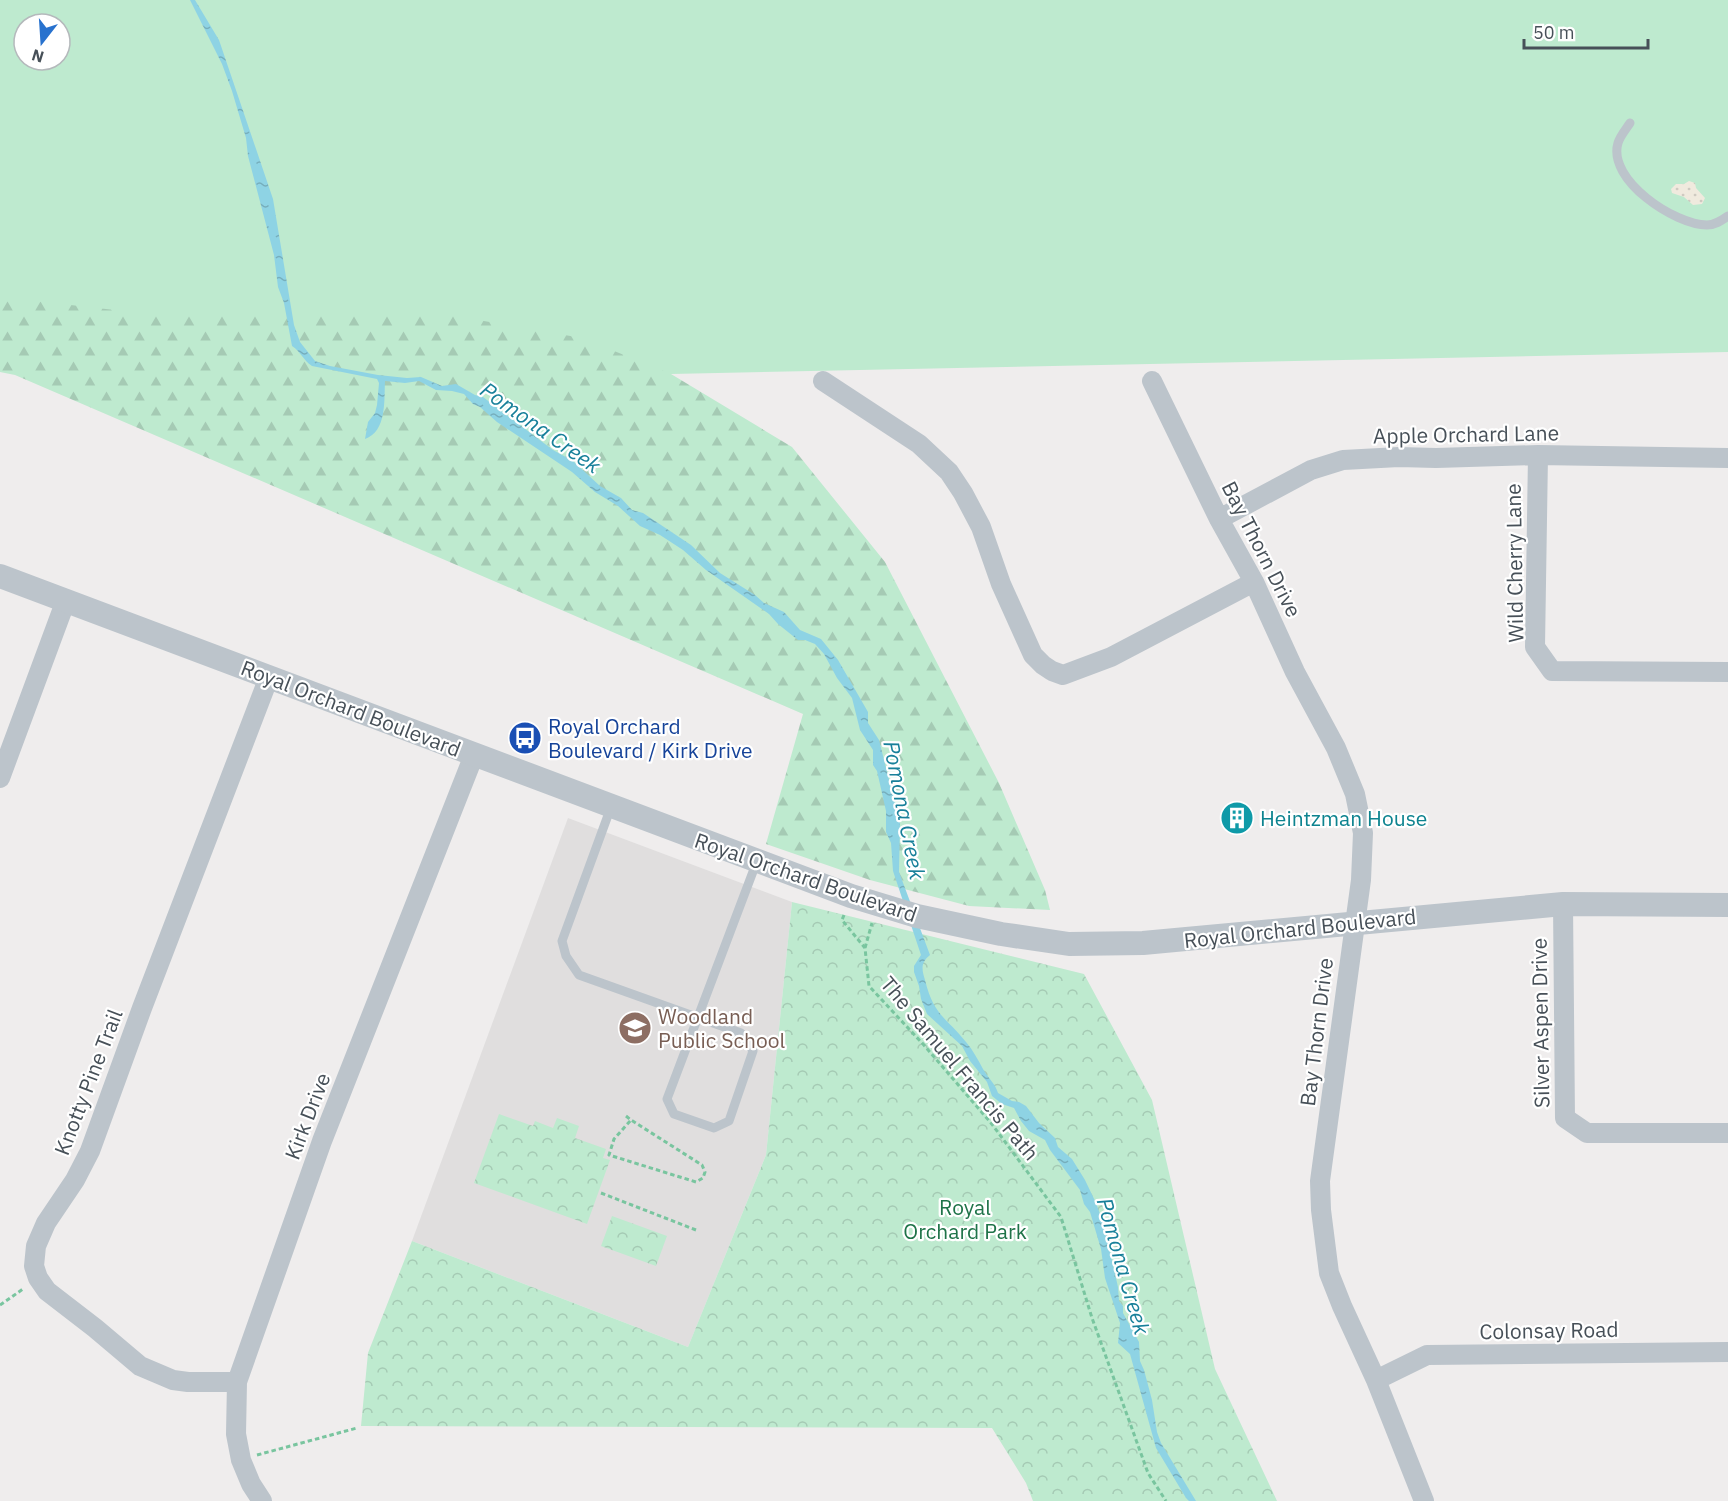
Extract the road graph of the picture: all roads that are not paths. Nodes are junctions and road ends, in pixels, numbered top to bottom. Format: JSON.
{"nodes":[{"id":1,"x":1630,"y":123,"type":"dead end"},
{"id":2,"x":1728,"y":216,"type":"edge"},
{"id":3,"x":823,"y":381,"type":"dead end"},
{"id":4,"x":1152,"y":381,"type":"dead end"},
{"id":5,"x":1538,"y":455,"type":"junction"},
{"id":6,"x":1728,"y":458,"type":"edge"},
{"id":7,"x":1219,"y":519,"type":"junction"},
{"id":8,"x":0,"y":576,"type":"edge"},
{"id":9,"x":1254,"y":582,"type":"junction"},
{"id":10,"x":66,"y":600,"type":"junction"},
{"id":11,"x":1728,"y":672,"type":"edge"},
{"id":12,"x":269,"y":677,"type":"junction"},
{"id":13,"x":474,"y":755,"type":"junction"},
{"id":14,"x":0,"y":778,"type":"edge"},
{"id":15,"x":611,"y":807,"type":"junction"},
{"id":16,"x":757,"y":861,"type":"junction"},
{"id":17,"x":1563,"y":904,"type":"junction"},
{"id":18,"x":1728,"y":905,"type":"edge"},
{"id":19,"x":1354,"y":922,"type":"junction"},
{"id":20,"x":699,"y":1017,"type":"junction"},
{"id":21,"x":1728,"y":1133,"type":"edge"},
{"id":22,"x":1728,"y":1352,"type":"edge"},
{"id":23,"x":1376,"y":1380,"type":"junction"},
{"id":24,"x":237,"y":1382,"type":"junction"},
{"id":25,"x":262,"y":1501,"type":"edge"},
{"id":26,"x":1424,"y":1501,"type":"edge"}],
"edges":[{"from":1,"to":2,"type":"lane"},
{"from":3,"to":9,"type":"street"},
{"from":4,"to":7,"type":"street","name":"Bay Thorn Drive"},
{"from":5,"to":6,"type":"street","name":"Apple Orchard Lane"},
{"from":5,"to":7,"type":"street","name":"Apple Orchard Lane"},
{"from":5,"to":11,"type":"street","name":"Wild Cherry Lane"},
{"from":7,"to":9,"type":"street","name":"Bay Thorn Drive"},
{"from":8,"to":10,"type":"street","name":"Royal Orchard Boulevard"},
{"from":9,"to":19,"type":"street","name":"Bay Thorn Drive"},
{"from":10,"to":12,"type":"street","name":"Royal Orchard Boulevard"},
{"from":10,"to":14,"type":"street"},
{"from":12,"to":13,"type":"street","name":"Royal Orchard Boulevard"},
{"from":12,"to":24,"type":"street","name":"Knotty Pine Trail"},
{"from":13,"to":15,"type":"street","name":"Royal Orchard Boulevard"},
{"from":13,"to":24,"type":"street","name":"Kirk Drive"},
{"from":15,"to":16,"type":"street","name":"Royal Orchard Boulevard"},
{"from":15,"to":20,"type":"lane"},
{"from":16,"to":19,"type":"street","name":"Royal Orchard Boulevard"},
{"from":16,"to":20,"type":"lane"},
{"from":17,"to":18,"type":"street","name":"Royal Orchard Boulevard"},
{"from":17,"to":19,"type":"street","name":"Royal Orchard Boulevard"},
{"from":17,"to":21,"type":"street","name":"Silver Aspen Drive"},
{"from":19,"to":23,"type":"street","name":"Bay Thorn Drive"},
{"from":20,"to":20,"type":"lane"},
{"from":22,"to":23,"type":"street","name":"Colonsay Road"},
{"from":23,"to":26,"type":"street","name":"Bay Thorn Drive"},
{"from":24,"to":25,"type":"street","name":"Kirk Drive"}]}
